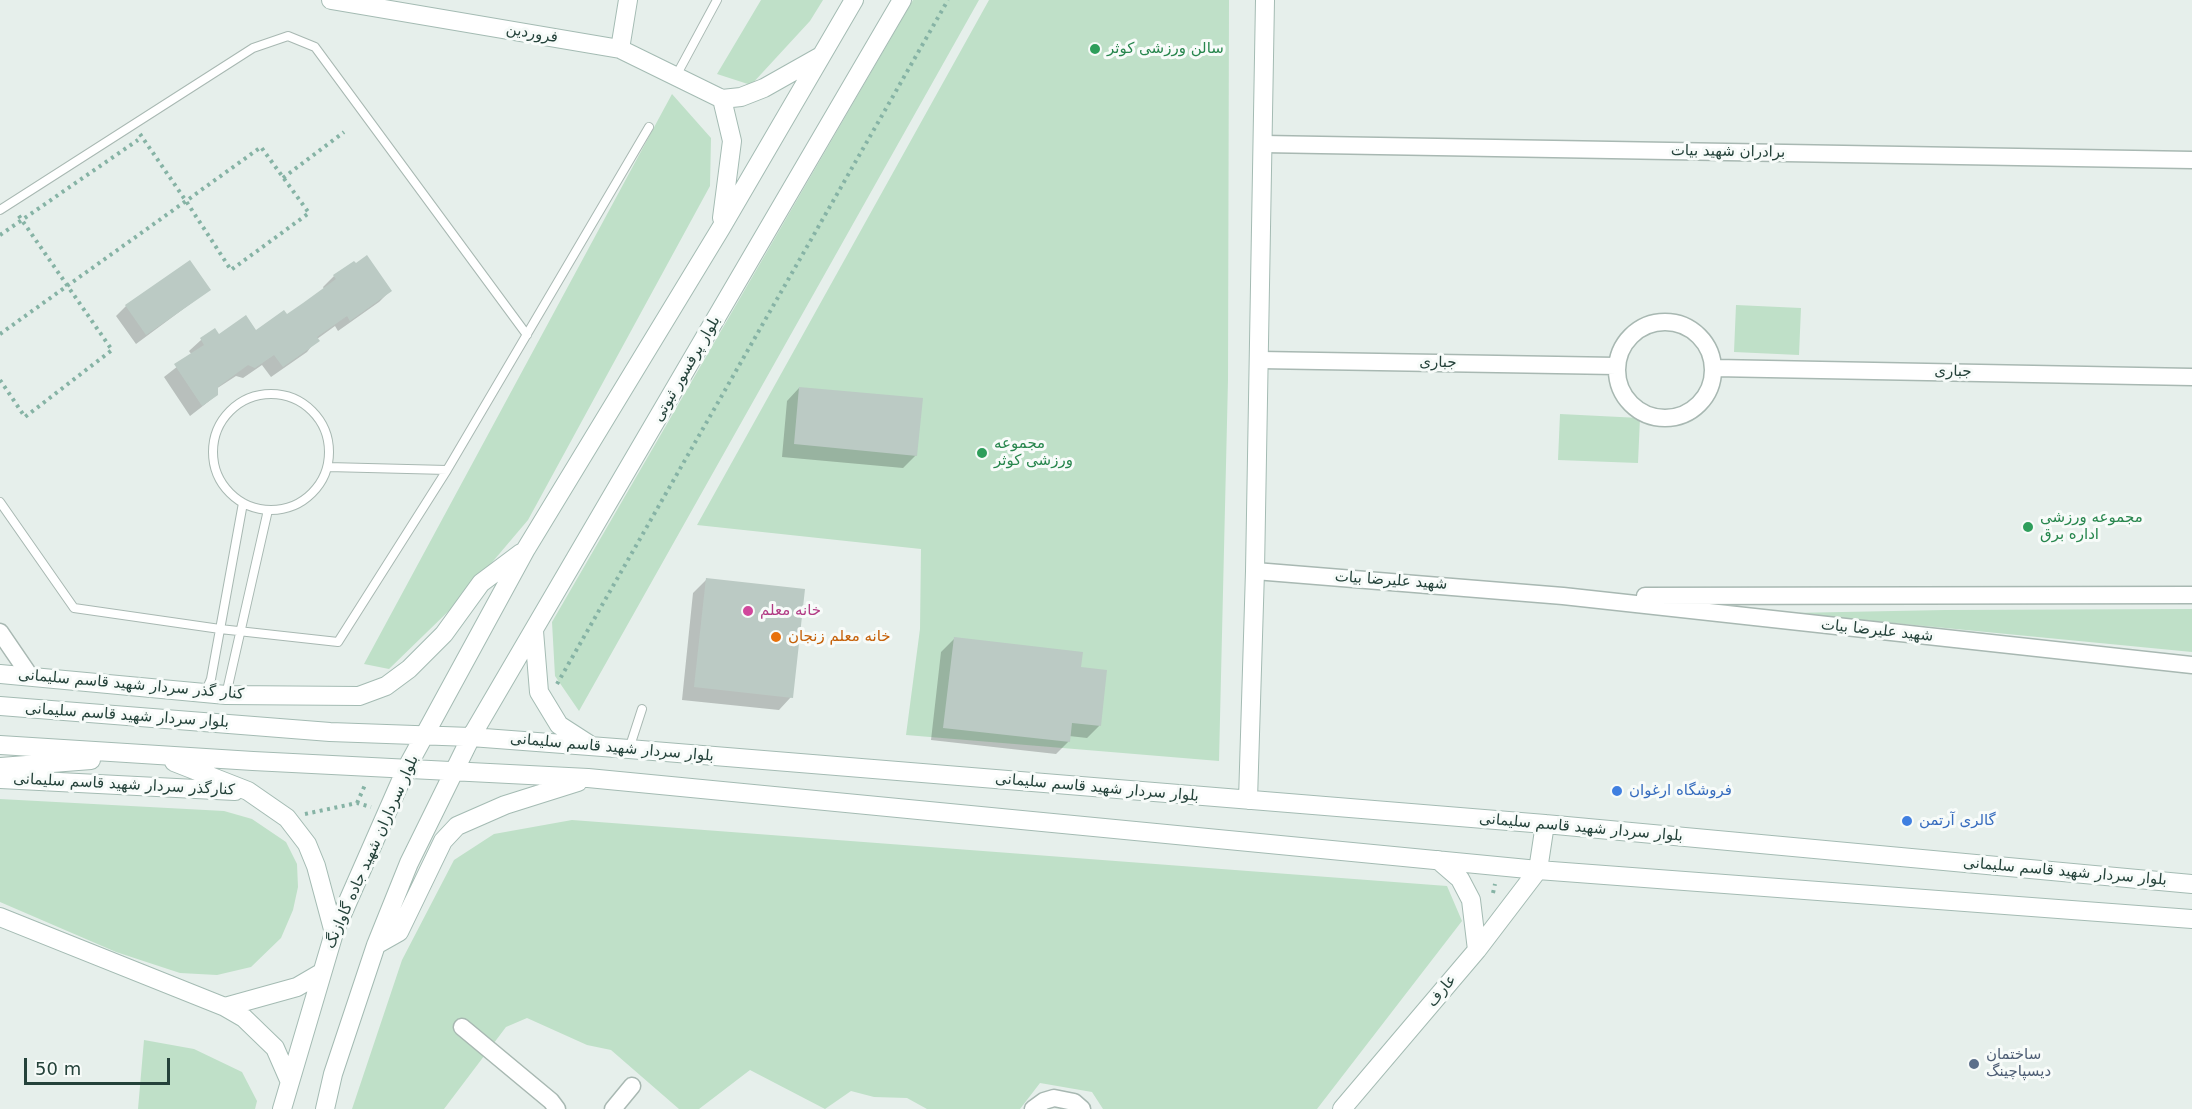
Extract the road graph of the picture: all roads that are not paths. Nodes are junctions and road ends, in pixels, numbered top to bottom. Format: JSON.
{"nodes":[{"id":1,"x":331,"y":0,"type":"edge"},
{"id":2,"x":628,"y":0,"type":"edge"},
{"id":3,"x":717,"y":0,"type":"edge"},
{"id":4,"x":854,"y":0,"type":"edge"},
{"id":5,"x":902,"y":0,"type":"edge"},
{"id":6,"x":1265,"y":0,"type":"edge"},
{"id":7,"x":620,"y":49,"type":"junction"},
{"id":8,"x":821,"y":56,"type":"junction"},
{"id":9,"x":676,"y":76,"type":"junction"},
{"id":10,"x":722,"y":99,"type":"junction"},
{"id":11,"x":649,"y":127,"type":"dead end"},
{"id":12,"x":1263,"y":144,"type":"junction"},
{"id":13,"x":2192,"y":160,"type":"edge"},
{"id":14,"x":0,"y":210,"type":"edge"},
{"id":15,"x":721,"y":228,"type":"junction"},
{"id":16,"x":527,"y":335,"type":"junction"},
{"id":17,"x":1260,"y":360,"type":"junction"},
{"id":18,"x":1616,"y":366,"type":"junction"},
{"id":19,"x":1714,"y":368,"type":"junction"},
{"id":20,"x":2192,"y":377,"type":"edge"},
{"id":21,"x":328,"y":467,"type":"junction"},
{"id":22,"x":447,"y":470,"type":"junction"},
{"id":23,"x":0,"y":502,"type":"edge"},
{"id":24,"x":243,"y":503,"type":"junction"},
{"id":25,"x":268,"y":510,"type":"junction"},
{"id":26,"x":526,"y":549,"type":"junction"},
{"id":27,"x":1255,"y":572,"type":"junction"},
{"id":28,"x":2192,"y":595,"type":"edge"},
{"id":29,"x":1563,"y":596,"type":"junction"},
{"id":30,"x":220,"y":629,"type":"junction"},
{"id":31,"x":241,"y":630,"type":"junction"},
{"id":32,"x":534,"y":631,"type":"junction"},
{"id":33,"x":0,"y":632,"type":"edge"},
{"id":34,"x":2192,"y":665,"type":"edge"},
{"id":35,"x":0,"y":674,"type":"edge"},
{"id":36,"x":30,"y":676,"type":"junction"},
{"id":37,"x":205,"y":693,"type":"junction"},
{"id":38,"x":226,"y":695,"type":"junction"},
{"id":39,"x":0,"y":706,"type":"edge"},
{"id":40,"x":642,"y":709,"type":"dead end"},
{"id":41,"x":424,"y":735,"type":"junction"},
{"id":42,"x":471,"y":737,"type":"junction"},
{"id":43,"x":0,"y":745,"type":"edge"},
{"id":44,"x":592,"y":746,"type":"junction"},
{"id":45,"x":629,"y":749,"type":"junction"},
{"id":46,"x":157,"y":755,"type":"junction"},
{"id":47,"x":0,"y":767,"type":"edge"},
{"id":48,"x":406,"y":769,"type":"junction"},
{"id":49,"x":454,"y":770,"type":"junction"},
{"id":50,"x":588,"y":778,"type":"junction"},
{"id":51,"x":0,"y":779,"type":"edge"},
{"id":52,"x":248,"y":791,"type":"junction"},
{"id":53,"x":1248,"y":800,"type":"junction"},
{"id":54,"x":1545,"y":824,"type":"junction"},
{"id":55,"x":1438,"y":860,"type":"junction"},
{"id":56,"x":1538,"y":870,"type":"junction"},
{"id":57,"x":2192,"y":884,"type":"edge"},
{"id":58,"x":0,"y":917,"type":"edge"},
{"id":59,"x":2192,"y":919,"type":"edge"},
{"id":60,"x":334,"y":933,"type":"junction"},
{"id":61,"x":376,"y":945,"type":"junction"},
{"id":62,"x":1477,"y":950,"type":"junction"},
{"id":63,"x":321,"y":973,"type":"junction"},
{"id":64,"x":225,"y":1007,"type":"junction"},
{"id":65,"x":462,"y":1027,"type":"dead end"},
{"id":66,"x":289,"y":1080,"type":"junction"},
{"id":67,"x":632,"y":1086,"type":"dead end"},
{"id":68,"x":282,"y":1109,"type":"edge"},
{"id":69,"x":325,"y":1109,"type":"edge"},
{"id":70,"x":557,"y":1109,"type":"edge"},
{"id":71,"x":613,"y":1109,"type":"edge"},
{"id":72,"x":1034,"y":1109,"type":"edge"},
{"id":73,"x":1082,"y":1109,"type":"edge"},
{"id":74,"x":1342,"y":1109,"type":"edge"}],
"edges":[{"from":1,"to":7,"type":"main road","name":"فروردین"},
{"from":2,"to":7,"type":"main road"},
{"from":3,"to":9,"type":"lane"},
{"from":4,"to":8,"type":"main road"},
{"from":5,"to":32,"type":"main road","name":"بلوار پرفسور ثبوتی"},
{"from":6,"to":12,"type":"main road"},
{"from":7,"to":9,"type":"main road","name":"فروردین"},
{"from":8,"to":10,"type":"main road"},
{"from":8,"to":15,"type":"main road"},
{"from":9,"to":10,"type":"main road","name":"فروردین"},
{"from":10,"to":15,"type":"main road"},
{"from":11,"to":16,"type":"lane"},
{"from":12,"to":13,"type":"street","name":"برادران شهید بیات"},
{"from":12,"to":17,"type":"main road"},
{"from":14,"to":16,"type":"lane"},
{"from":15,"to":26,"type":"main road"},
{"from":16,"to":22,"type":"lane"},
{"from":17,"to":18,"type":"street","name":"جباری"},
{"from":17,"to":27,"type":"main road"},
{"from":18,"to":19,"type":"street"},
{"from":18,"to":19,"type":"street"},
{"from":19,"to":20,"type":"street","name":"جباری"},
{"from":21,"to":22,"type":"lane"},
{"from":21,"to":24,"type":"lane"},
{"from":21,"to":25,"type":"lane"},
{"from":22,"to":31,"type":"lane"},
{"from":23,"to":30,"type":"lane"},
{"from":24,"to":25,"type":"lane"},
{"from":24,"to":30,"type":"lane"},
{"from":25,"to":31,"type":"lane"},
{"from":26,"to":38,"type":"main road","name":"کنار گذر سردار شهید قاسم سلیمانی"},
{"from":26,"to":41,"type":"main road"},
{"from":27,"to":29,"type":"street","name":"شهید علیرضا بیات"},
{"from":27,"to":53,"type":"main road"},
{"from":28,"to":29,"type":"street","name":"شهید علیرضا بیات"},
{"from":29,"to":34,"type":"street","name":"شهید علیرضا بیات"},
{"from":30,"to":31,"type":"lane"},
{"from":30,"to":37,"type":"lane"},
{"from":31,"to":38,"type":"lane"},
{"from":32,"to":42,"type":"main road","name":"بلوار پرفسور ثبوتی"},
{"from":32,"to":44,"type":"main road"},
{"from":33,"to":36,"type":"street"},
{"from":35,"to":36,"type":"main road","name":"کنار گذر سردار شهید قاسم سلیمانی"},
{"from":36,"to":37,"type":"main road","name":"کنار گذر سردار شهید قاسم سلیمانی"},
{"from":37,"to":38,"type":"main road","name":"کنار گذر سردار شهید قاسم سلیمانی"},
{"from":39,"to":41,"type":"main road","name":"بلوار سردار شهید قاسم سلیمانی"},
{"from":40,"to":45,"type":"lane"},
{"from":41,"to":42,"type":"main road","name":"بلوار سردار شهید قاسم سلیمانی"},
{"from":41,"to":48,"type":"main road","name":"بلوار سرداران شهید جاده گاوازنگ"},
{"from":42,"to":44,"type":"main road","name":"بلوار سردار شهید قاسم سلیمانی"},
{"from":42,"to":49,"type":"main road"},
{"from":43,"to":46,"type":"main road"},
{"from":44,"to":45,"type":"main road","name":"بلوار سردار شهید قاسم سلیمانی"},
{"from":45,"to":53,"type":"main road","name":"بلوار سردار شهید قاسم سلیمانی"},
{"from":46,"to":47,"type":"main road"},
{"from":46,"to":48,"type":"main road"},
{"from":46,"to":52,"type":"main road"},
{"from":48,"to":49,"type":"main road"},
{"from":48,"to":60,"type":"main road","name":"بلوار سرداران شهید جاده گاوازنگ"},
{"from":49,"to":50,"type":"main road"},
{"from":49,"to":61,"type":"main road"},
{"from":50,"to":55,"type":"main road"},
{"from":50,"to":61,"type":"main road"},
{"from":51,"to":52,"type":"main road","name":"کنارگذر سردار شهید قاسم سلیمانی"},
{"from":52,"to":60,"type":"main road"},
{"from":53,"to":54,"type":"main road","name":"بلوار سردار شهید قاسم سلیمانی"},
{"from":54,"to":56,"type":"main road"},
{"from":54,"to":57,"type":"main road","name":"بلوار سردار شهید قاسم سلیمانی"},
{"from":55,"to":56,"type":"main road"},
{"from":55,"to":62,"type":"main road"},
{"from":56,"to":59,"type":"main road"},
{"from":56,"to":62,"type":"main road","name":"عارف"},
{"from":58,"to":64,"type":"main road"},
{"from":60,"to":63,"type":"main road","name":"بلوار سرداران شهید جاده گاوازنگ"},
{"from":61,"to":69,"type":"main road"},
{"from":62,"to":74,"type":"main road","name":"عارف"},
{"from":63,"to":64,"type":"main road"},
{"from":63,"to":66,"type":"main road","name":"بلوار سرداران شهید جاده گاوازنگ"},
{"from":64,"to":66,"type":"main road"},
{"from":65,"to":70,"type":"street"},
{"from":66,"to":68,"type":"main road","name":"بلوار سرداران شهید جاده گاوازنگ"},
{"from":67,"to":71,"type":"street"},
{"from":72,"to":73,"type":"street"}]}
